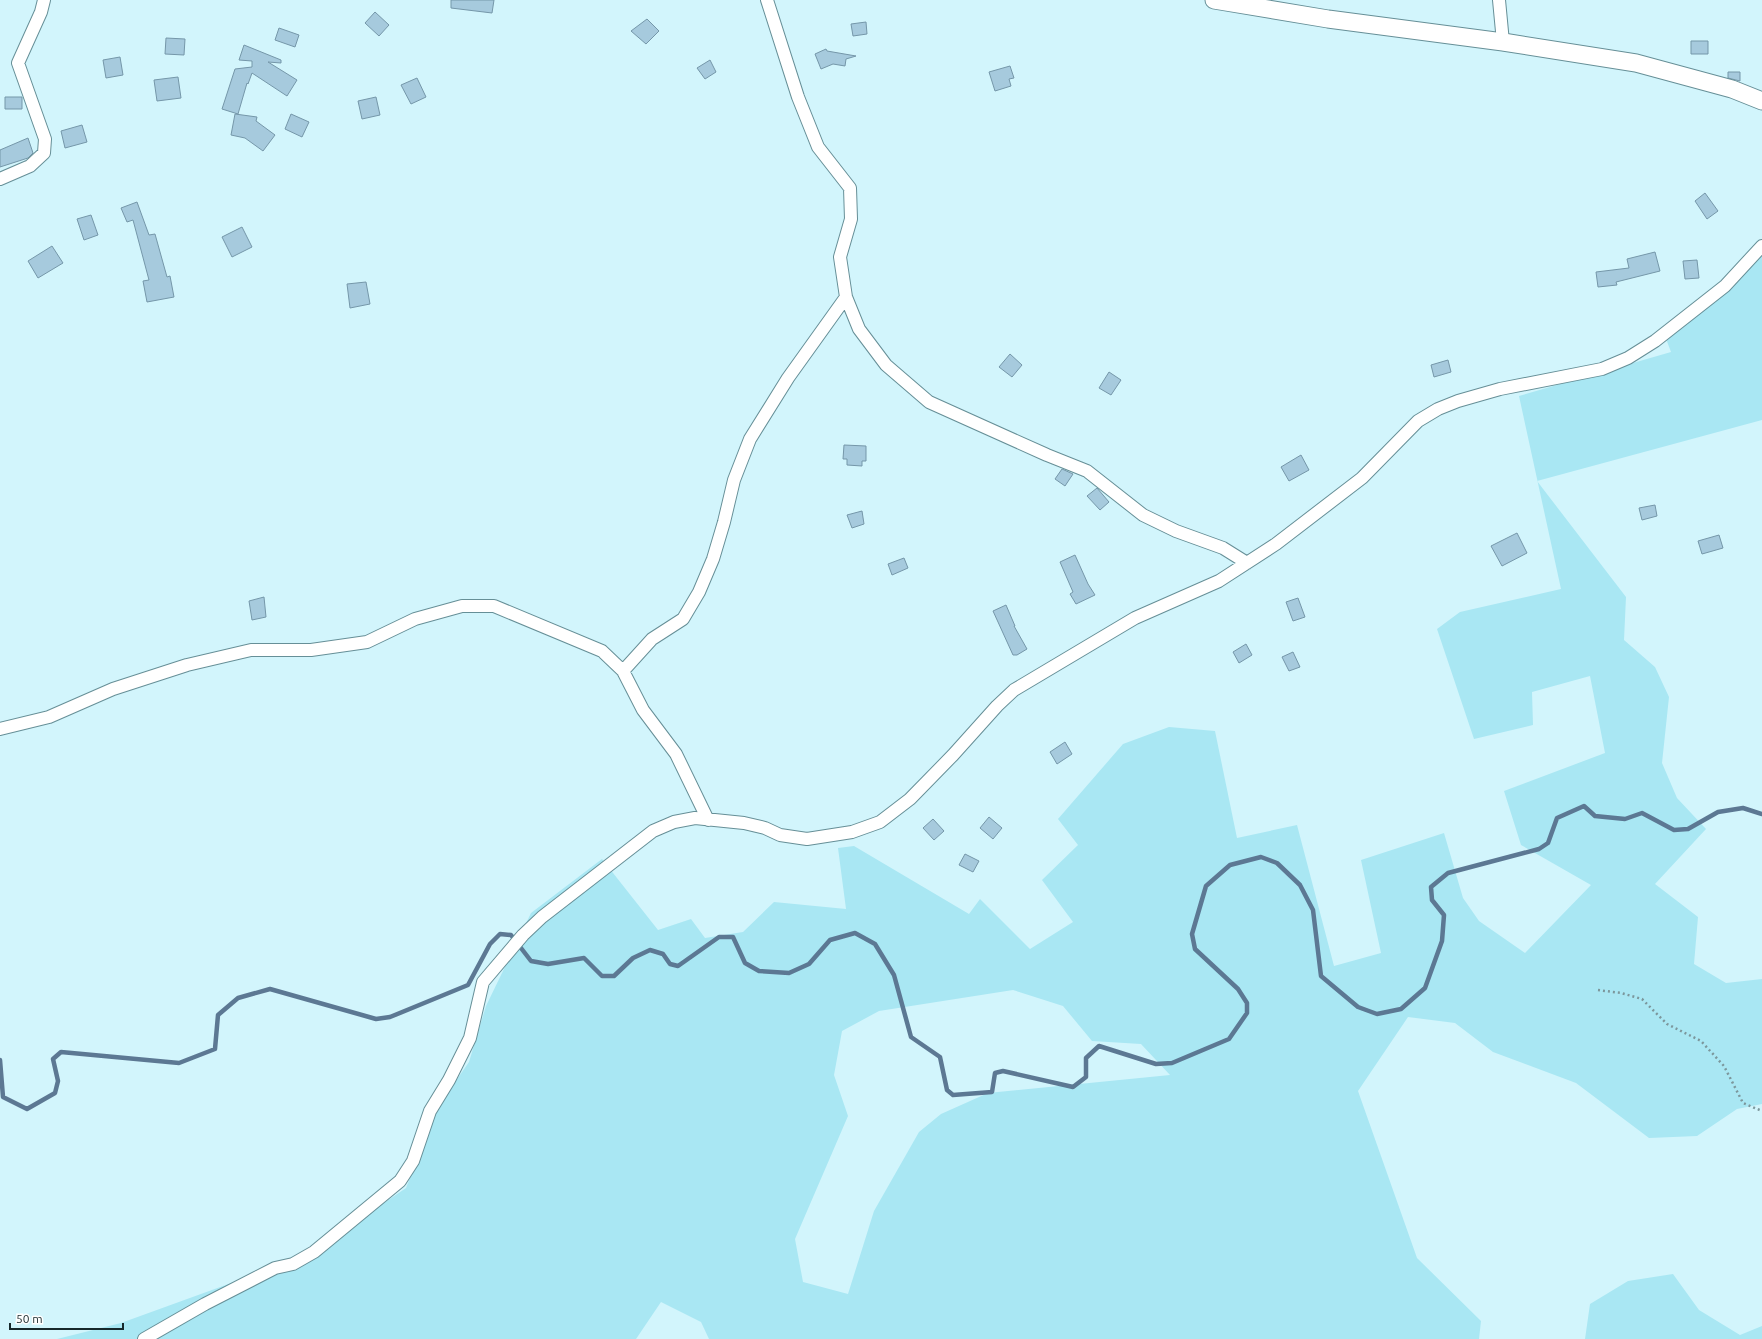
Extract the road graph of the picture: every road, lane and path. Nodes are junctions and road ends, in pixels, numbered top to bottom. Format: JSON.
{"nodes":[{"id":1,"x":44,"y":0,"type":"edge"},
{"id":2,"x":767,"y":0,"type":"edge"},
{"id":3,"x":1214,"y":0,"type":"edge"},
{"id":4,"x":1499,"y":0,"type":"edge"},
{"id":5,"x":1502,"y":42,"type":"junction"},
{"id":6,"x":1762,"y":101,"type":"edge"},
{"id":7,"x":0,"y":180,"type":"edge"},
{"id":8,"x":1762,"y":246,"type":"edge"},
{"id":9,"x":846,"y":297,"type":"junction"},
{"id":10,"x":1247,"y":563,"type":"junction"},
{"id":11,"x":623,"y":670,"type":"junction"},
{"id":12,"x":0,"y":729,"type":"edge"},
{"id":13,"x":708,"y":820,"type":"junction"},
{"id":14,"x":1598,"y":990,"type":"dead end"},
{"id":15,"x":1762,"y":1111,"type":"edge"},
{"id":16,"x":144,"y":1339,"type":"edge"}],
"edges":[{"from":1,"to":7,"type":"street"},
{"from":2,"to":9,"type":"street"},
{"from":3,"to":5,"type":"street"},
{"from":4,"to":5,"type":"street"},
{"from":5,"to":6,"type":"street"},
{"from":8,"to":10,"type":"street"},
{"from":9,"to":10,"type":"street"},
{"from":9,"to":11,"type":"street"},
{"from":10,"to":13,"type":"street"},
{"from":11,"to":12,"type":"street"},
{"from":11,"to":13,"type":"street"},
{"from":13,"to":16,"type":"street"},
{"from":14,"to":15,"type":"path"}]}
